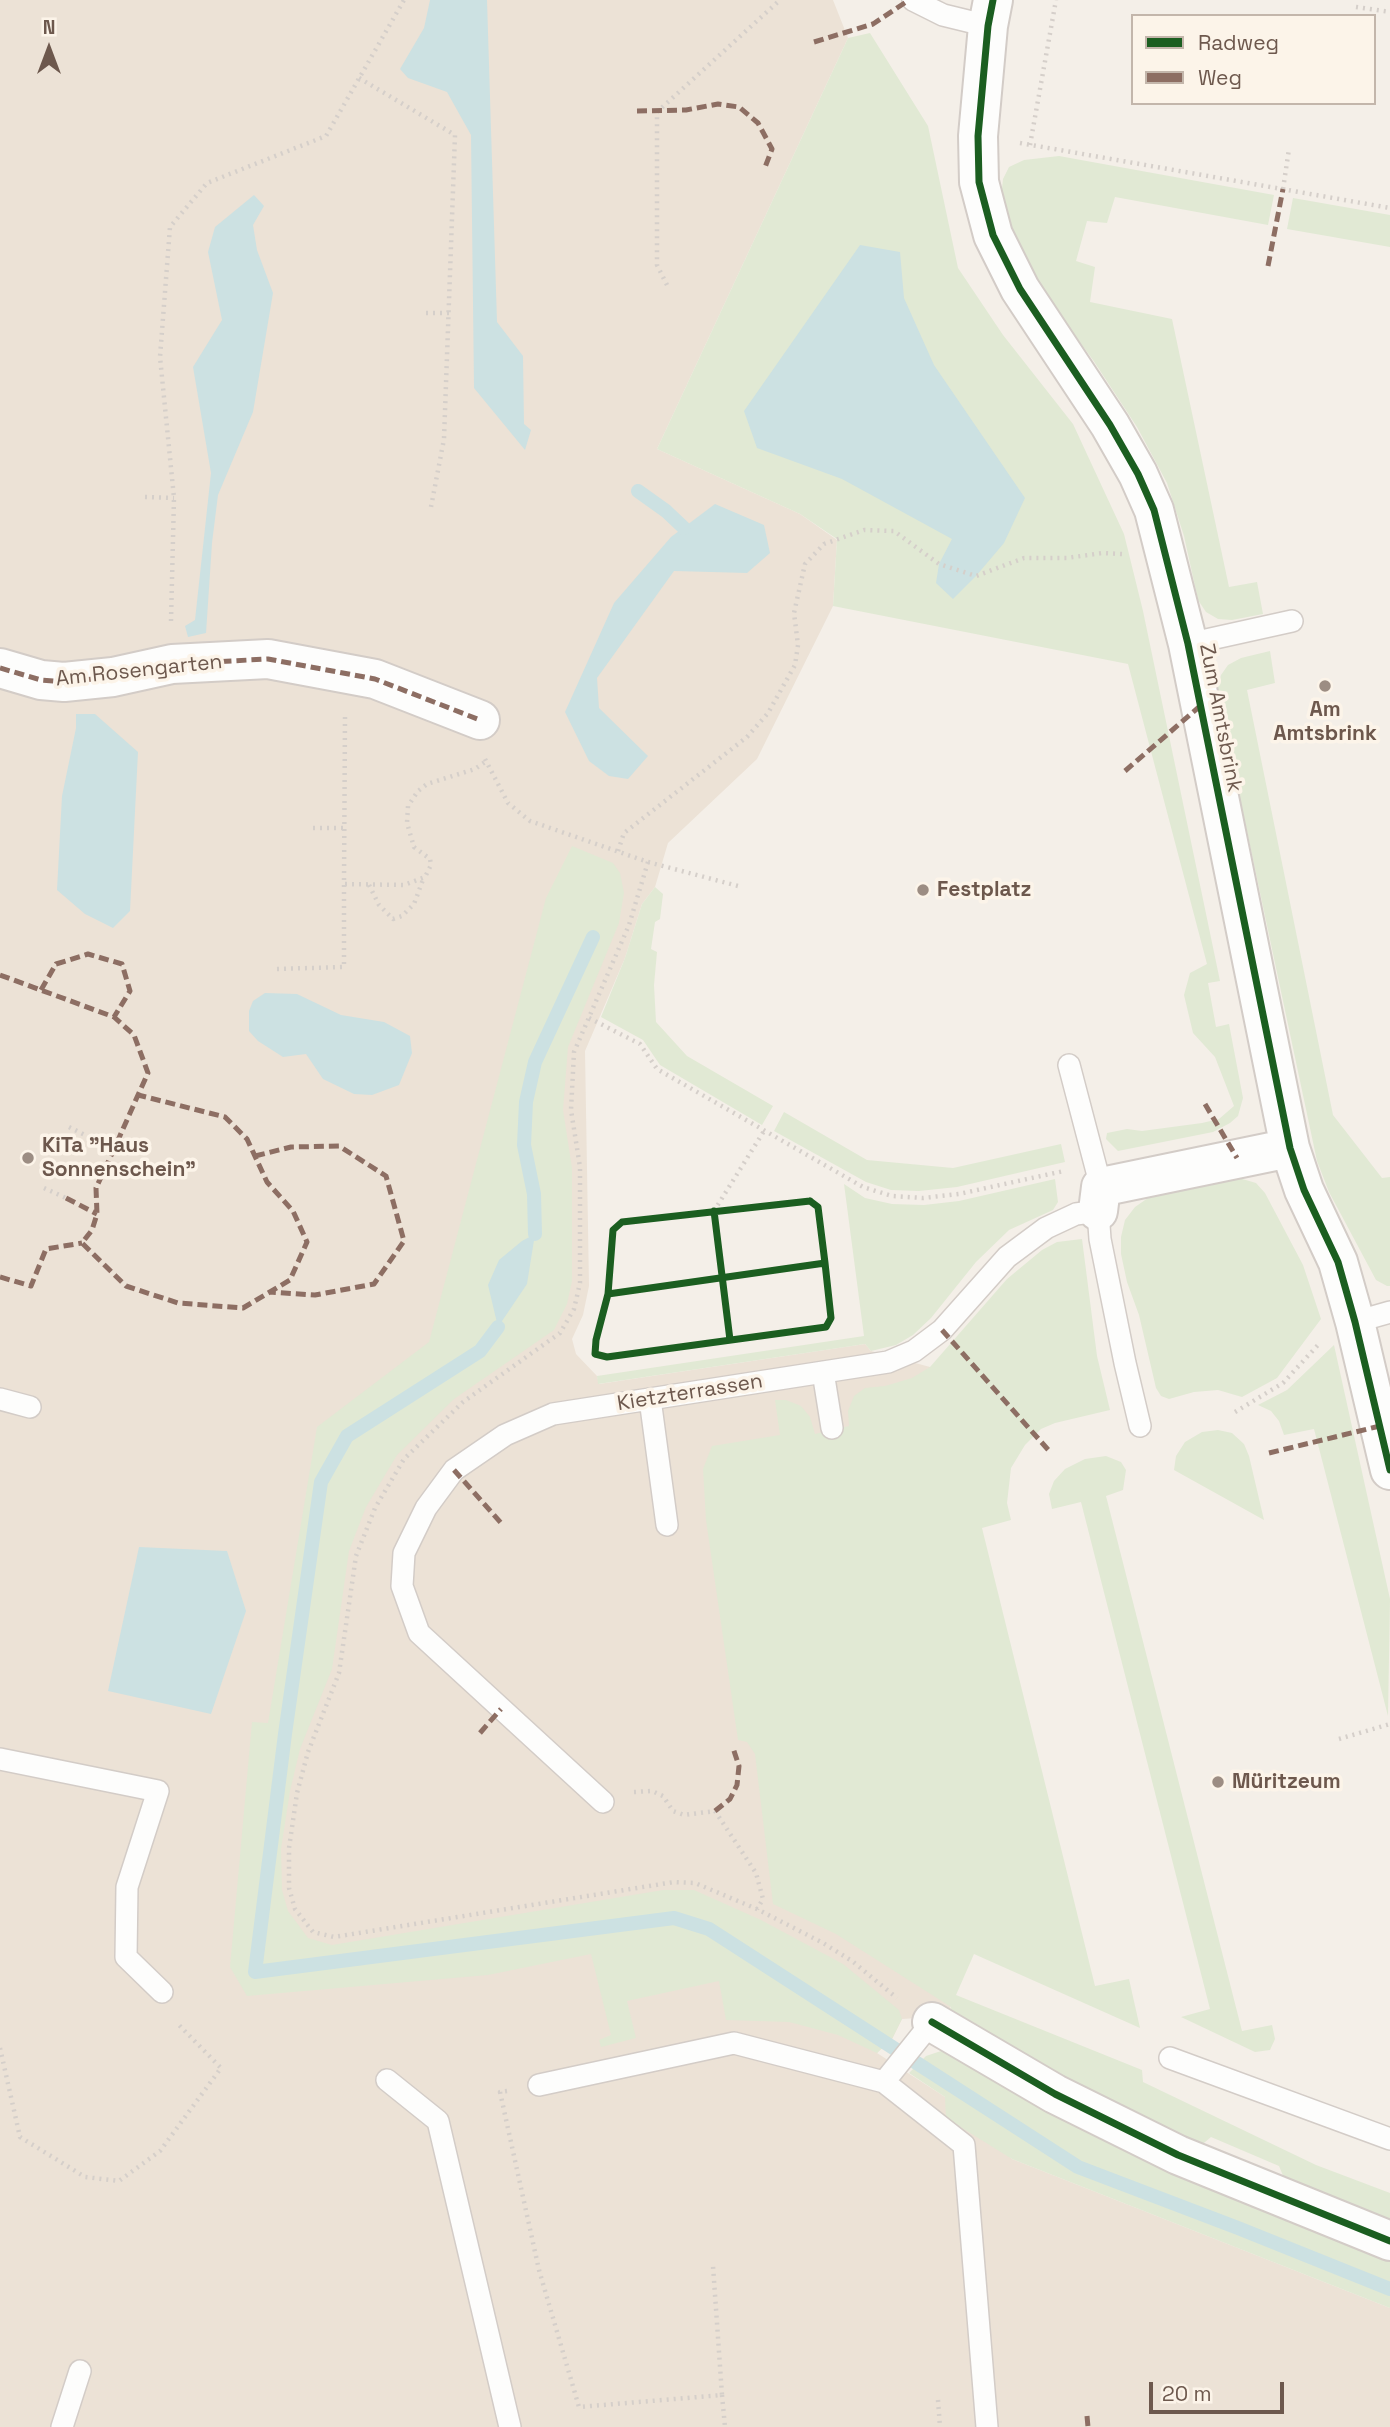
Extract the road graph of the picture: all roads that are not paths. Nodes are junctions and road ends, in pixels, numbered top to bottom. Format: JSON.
{"nodes":[{"id":1,"x":913,"y":0,"type":"edge"},
{"id":2,"x":991,"y":13,"type":"edge"},
{"id":3,"x":1292,"y":621,"type":"dead end"},
{"id":4,"x":1188,"y":644,"type":"junction"},
{"id":5,"x":0,"y":668,"type":"edge"},
{"id":6,"x":480,"y":720,"type":"road end"},
{"id":7,"x":1069,"y":1065,"type":"dead end"},
{"id":8,"x":1290,"y":1149,"type":"junction"},
{"id":9,"x":1098,"y":1188,"type":"junction"},
{"id":10,"x":1373,"y":1317,"type":"edge"},
{"id":11,"x":823,"y":1372,"type":"junction"},
{"id":12,"x":0,"y":1399,"type":"edge"},
{"id":13,"x":650,"y":1399,"type":"junction"},
{"id":14,"x":30,"y":1407,"type":"dead end"},
{"id":15,"x":1140,"y":1426,"type":"dead end"},
{"id":16,"x":832,"y":1428,"type":"dead end"},
{"id":17,"x":1390,"y":1470,"type":"edge"},
{"id":18,"x":667,"y":1525,"type":"dead end"},
{"id":19,"x":0,"y":1759,"type":"edge"},
{"id":20,"x":603,"y":1802,"type":"dead end"},
{"id":21,"x":162,"y":1993,"type":"road end"},
{"id":22,"x":924,"y":2033,"type":"joint"},
{"id":23,"x":1170,"y":2058,"type":"dead end"},
{"id":24,"x":889,"y":2075,"type":"junction"},
{"id":25,"x":387,"y":2080,"type":"dead end"},
{"id":26,"x":538,"y":2085,"type":"road end"},
{"id":27,"x":1390,"y":2139,"type":"edge"},
{"id":28,"x":1390,"y":2241,"type":"edge"},
{"id":29,"x":80,"y":2371,"type":"dead end"},
{"id":30,"x":62,"y":2427,"type":"edge"},
{"id":31,"x":510,"y":2427,"type":"edge"},
{"id":32,"x":987,"y":2427,"type":"edge"}],
"edges":[{"from":1,"to":2,"type":"lane"},
{"from":2,"to":4,"type":"street","name":"Zum Amtsbrink"},
{"from":3,"to":4,"type":"lane"},
{"from":4,"to":8,"type":"street","name":"Zum Amtsbrink"},
{"from":5,"to":6,"type":"street","name":"Am Rosengarten"},
{"from":7,"to":9,"type":"lane"},
{"from":8,"to":9,"type":"street","name":"Kietzterrassen"},
{"from":8,"to":10,"type":"street","name":"Zum Amtsbrink"},
{"from":9,"to":11,"type":"lane","name":"Kietzterrassen"},
{"from":9,"to":15,"type":"lane"},
{"from":10,"to":17,"type":"street","name":"Zum Amtsbrink"},
{"from":11,"to":13,"type":"lane","name":"Kietzterrassen"},
{"from":11,"to":16,"type":"lane"},
{"from":12,"to":14,"type":"lane"},
{"from":13,"to":18,"type":"lane"},
{"from":13,"to":20,"type":"lane","name":"Kietzterrassen"},
{"from":19,"to":21,"type":"lane"},
{"from":22,"to":24,"type":"lane"},
{"from":22,"to":28,"type":"street"},
{"from":23,"to":27,"type":"lane"},
{"from":24,"to":26,"type":"lane"},
{"from":24,"to":32,"type":"lane"},
{"from":25,"to":31,"type":"lane"},
{"from":29,"to":30,"type":"lane"}]}
